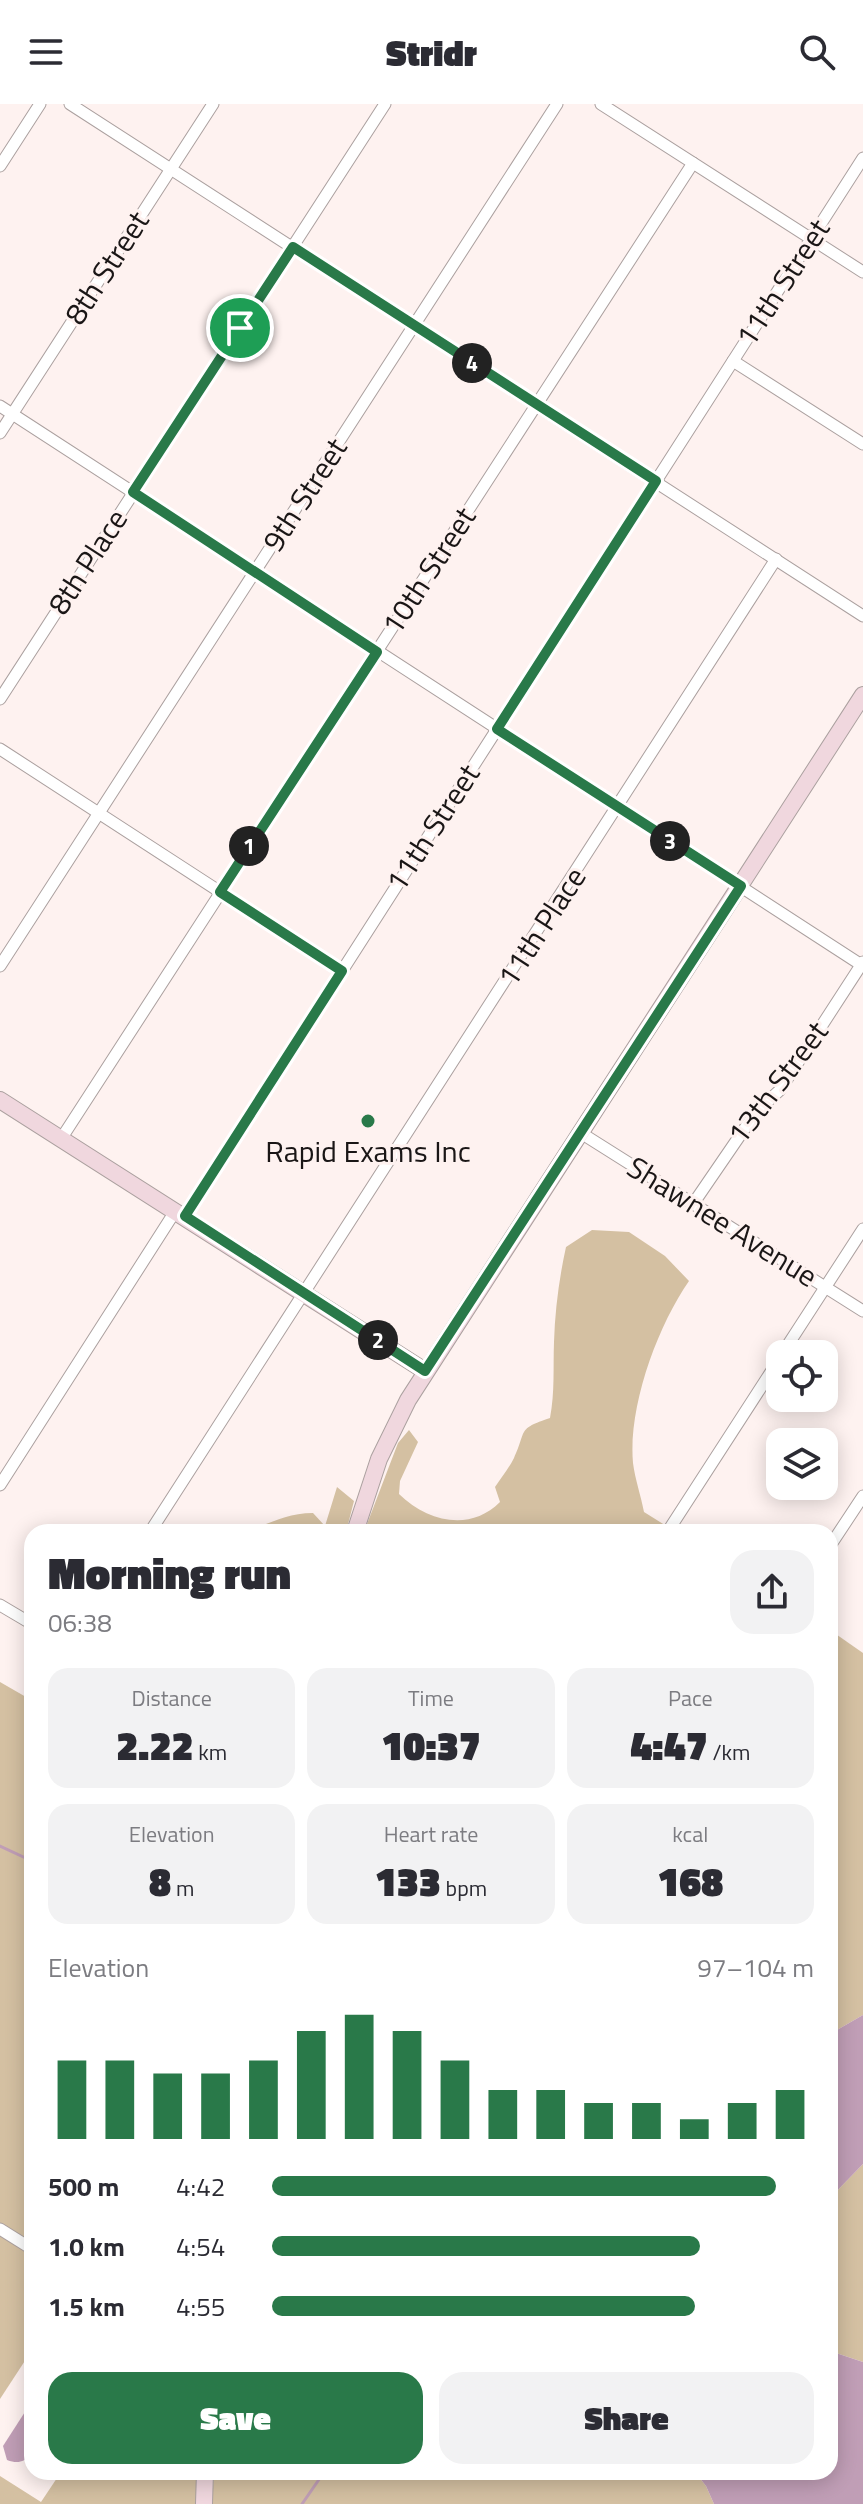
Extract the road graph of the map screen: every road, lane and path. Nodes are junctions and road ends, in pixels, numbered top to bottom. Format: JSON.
{"nodes":[{"id":1,"x":40,"y":104,"type":"edge"},
{"id":2,"x":70,"y":104,"type":"edge"},
{"id":3,"x":213,"y":104,"type":"edge"},
{"id":4,"x":385,"y":104,"type":"edge"},
{"id":5,"x":557,"y":104,"type":"edge"},
{"id":6,"x":601,"y":104,"type":"edge"},
{"id":7,"x":863,"y":158,"type":"edge"},
{"id":8,"x":693,"y":163,"type":"junction"},
{"id":9,"x":0,"y":166,"type":"edge"},
{"id":10,"x":171,"y":169,"type":"junction"},
{"id":11,"x":811,"y":239,"type":"junction"},
{"id":12,"x":293,"y":247,"type":"junction"},
{"id":13,"x":863,"y":272,"type":"edge"},
{"id":14,"x":414,"y":325,"type":"junction"},
{"id":15,"x":733,"y":361,"type":"junction"},
{"id":16,"x":537,"y":404,"type":"junction"},
{"id":17,"x":0,"y":406,"type":"edge"},
{"id":18,"x":12,"y":414,"type":"junction"},
{"id":19,"x":0,"y":433,"type":"edge"},
{"id":20,"x":863,"y":444,"type":"edge"},
{"id":21,"x":656,"y":481,"type":"junction"},
{"id":22,"x":133,"y":492,"type":"junction"},
{"id":23,"x":776,"y":559,"type":"junction"},
{"id":24,"x":255,"y":572,"type":"junction"},
{"id":25,"x":863,"y":616,"type":"edge"},
{"id":26,"x":377,"y":652,"type":"junction"},
{"id":27,"x":863,"y":695,"type":"edge"},
{"id":28,"x":0,"y":699,"type":"edge"},
{"id":29,"x":497,"y":729,"type":"junction"},
{"id":30,"x":0,"y":749,"type":"edge"},
{"id":31,"x":619,"y":808,"type":"junction"},
{"id":32,"x":98,"y":814,"type":"junction"},
{"id":33,"x":741,"y":886,"type":"junction"},
{"id":34,"x":220,"y":892,"type":"junction"},
{"id":35,"x":863,"y":964,"type":"edge"},
{"id":36,"x":0,"y":966,"type":"edge"},
{"id":37,"x":342,"y":971,"type":"junction"},
{"id":38,"x":0,"y":1100,"type":"edge"},
{"id":39,"x":581,"y":1133,"type":"junction"},
{"id":40,"x":61,"y":1139,"type":"junction"},
{"id":41,"x":693,"y":1204,"type":"junction"},
{"id":42,"x":180,"y":1213,"type":"junction"},
{"id":43,"x":863,"y":1229,"type":"edge"},
{"id":44,"x":825,"y":1287,"type":"junction"},
{"id":45,"x":305,"y":1292,"type":"junction"},
{"id":46,"x":863,"y":1311,"type":"edge"},
{"id":47,"x":791,"y":1340,"type":"edge"},
{"id":48,"x":425,"y":1371,"type":"junction"},
{"id":49,"x":766,"y":1379,"type":"edge"},
{"id":50,"x":0,"y":1485,"type":"edge"},
{"id":51,"x":863,"y":1496,"type":"edge"},
{"id":52,"x":155,"y":1524,"type":"edge"},
{"id":53,"x":358,"y":1524,"type":"edge"},
{"id":54,"x":673,"y":1524,"type":"edge"},
{"id":55,"x":838,"y":1534,"type":"edge"},
{"id":56,"x":0,"y":1605,"type":"edge"},
{"id":57,"x":24,"y":1619,"type":"edge"},
{"id":58,"x":0,"y":2229,"type":"edge"},
{"id":59,"x":24,"y":2244,"type":"edge"},
{"id":60,"x":205,"y":2480,"type":"edge"},
{"id":61,"x":204,"y":2504,"type":"edge"}],
"edges":[{"from":1,"to":9,"type":"street"},
{"from":2,"to":10,"type":"street"},
{"from":3,"to":10,"type":"street","name":"8th Street"},
{"from":4,"to":12,"type":"street","name":"8th Place"},
{"from":5,"to":14,"type":"street","name":"9th Street"},
{"from":6,"to":8,"type":"street"},
{"from":7,"to":11,"type":"street","name":"11th Street"},
{"from":8,"to":11,"type":"street"},
{"from":8,"to":16,"type":"street","name":"10th Street"},
{"from":10,"to":12,"type":"street"},
{"from":10,"to":18,"type":"street","name":"8th Street"},
{"from":11,"to":13,"type":"street"},
{"from":11,"to":15,"type":"street","name":"11th Street"},
{"from":12,"to":14,"type":"street"},
{"from":12,"to":22,"type":"street","name":"8th Place"},
{"from":14,"to":16,"type":"street"},
{"from":14,"to":24,"type":"street","name":"9th Street"},
{"from":15,"to":20,"type":"street"},
{"from":15,"to":21,"type":"street","name":"11th Street"},
{"from":16,"to":21,"type":"street"},
{"from":16,"to":26,"type":"street","name":"10th Street"},
{"from":17,"to":18,"type":"street"},
{"from":18,"to":19,"type":"street","name":"8th Street"},
{"from":18,"to":22,"type":"street"},
{"from":21,"to":23,"type":"street"},
{"from":21,"to":29,"type":"street","name":"11th Street"},
{"from":22,"to":24,"type":"street"},
{"from":22,"to":28,"type":"street","name":"8th Place"},
{"from":23,"to":25,"type":"street"},
{"from":23,"to":31,"type":"street","name":"11th Place"},
{"from":24,"to":26,"type":"street"},
{"from":24,"to":32,"type":"street","name":"9th Street"},
{"from":26,"to":29,"type":"street"},
{"from":26,"to":34,"type":"street","name":"10th Street"},
{"from":27,"to":33,"type":"main road"},
{"from":29,"to":31,"type":"street"},
{"from":29,"to":37,"type":"street","name":"11th Street"},
{"from":30,"to":32,"type":"street"},
{"from":31,"to":33,"type":"street"},
{"from":31,"to":45,"type":"street","name":"11th Place"},
{"from":32,"to":34,"type":"street"},
{"from":32,"to":36,"type":"street","name":"9th Street"},
{"from":33,"to":35,"type":"street"},
{"from":33,"to":39,"type":"main road"},
{"from":34,"to":37,"type":"street"},
{"from":34,"to":40,"type":"street","name":"10th Street"},
{"from":35,"to":41,"type":"street","name":"13th Street"},
{"from":37,"to":42,"type":"street","name":"11th Street"},
{"from":38,"to":40,"type":"main road"},
{"from":39,"to":41,"type":"street","name":"Shawnee Avenue"},
{"from":39,"to":48,"type":"main road"},
{"from":40,"to":42,"type":"main road"},
{"from":41,"to":44,"type":"street","name":"Shawnee Avenue"},
{"from":42,"to":45,"type":"main road"},
{"from":42,"to":50,"type":"street","name":"11th Street"},
{"from":43,"to":44,"type":"street"},
{"from":44,"to":46,"type":"street","name":"Shawnee Avenue"},
{"from":44,"to":47,"type":"street"},
{"from":45,"to":48,"type":"main road"},
{"from":45,"to":52,"type":"street","name":"11th Place"},
{"from":48,"to":53,"type":"main road"},
{"from":49,"to":54,"type":"street"},
{"from":51,"to":55,"type":"street"},
{"from":56,"to":57,"type":"street"},
{"from":58,"to":59,"type":"street"},
{"from":60,"to":61,"type":"main road"}]}
